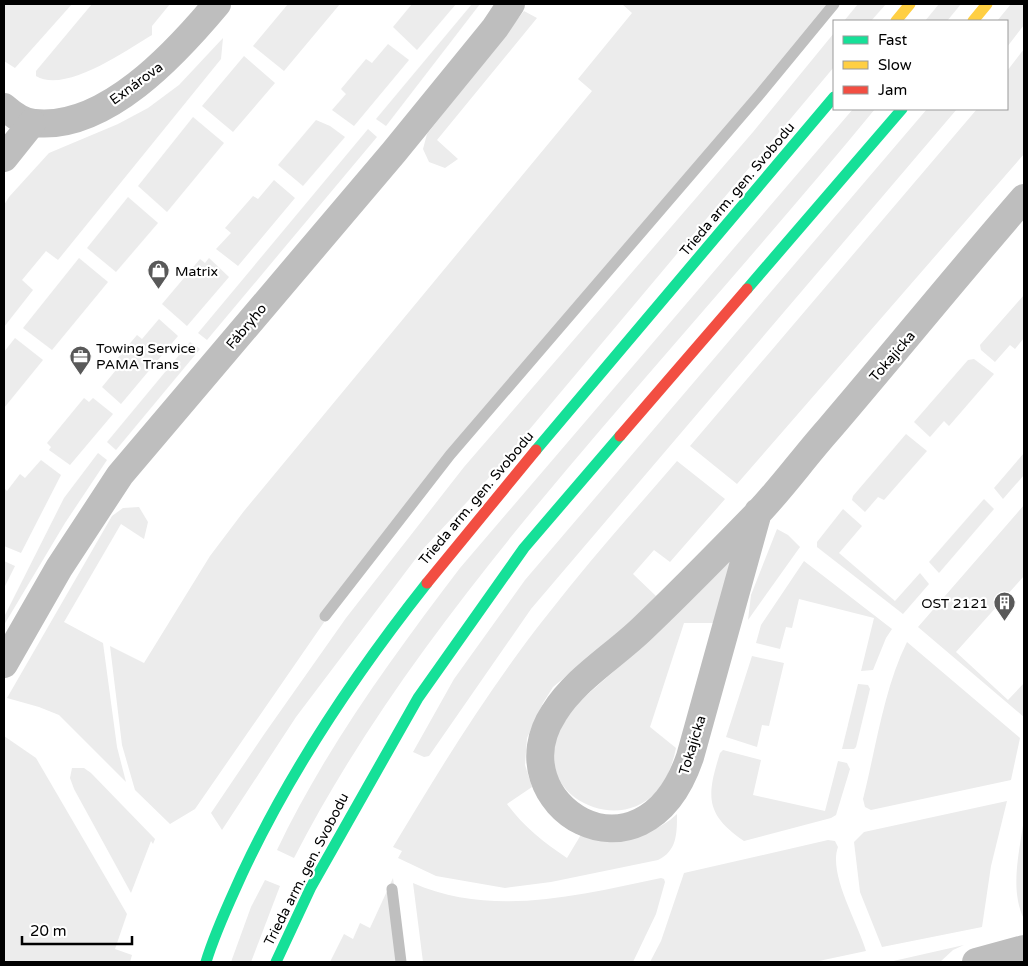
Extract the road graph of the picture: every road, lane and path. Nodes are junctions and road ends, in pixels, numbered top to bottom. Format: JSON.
{"nodes":[{"id":1,"x":217,"y":4,"type":"edge"},
{"id":2,"x":511,"y":4,"type":"edge"},
{"id":3,"x":910,"y":4,"type":"edge"},
{"id":4,"x":987,"y":4,"type":"edge"},
{"id":5,"x":897,"y":20,"type":"edge"},
{"id":6,"x":975,"y":20,"type":"edge"},
{"id":7,"x":833,"y":98,"type":"edge"},
{"id":8,"x":4,"y":107,"type":"edge"},
{"id":9,"x":901,"y":110,"type":"edge"},
{"id":10,"x":32,"y":123,"type":"junction"},
{"id":11,"x":4,"y":158,"type":"edge"},
{"id":12,"x":1024,"y":198,"type":"edge"},
{"id":13,"x":758,"y":512,"type":"junction"},
{"id":14,"x":4,"y":664,"type":"edge"},
{"id":15,"x":1024,"y":949,"type":"edge"},
{"id":16,"x":206,"y":962,"type":"edge"},
{"id":17,"x":276,"y":962,"type":"edge"},
{"id":18,"x":976,"y":962,"type":"edge"}],
"edges":[{"from":1,"to":10,"type":"street","name":"Exnárova"},
{"from":2,"to":14,"type":"street","name":"Fábryho"},
{"from":3,"to":5,"type":"street"},
{"from":4,"to":6,"type":"street"},
{"from":7,"to":16,"type":"street","name":"Trieda arm. gen. Svobodu"},
{"from":8,"to":10,"type":"street","name":"Exnárova"},
{"from":9,"to":17,"type":"street","name":"Trieda arm. gen. Svobodu"},
{"from":10,"to":11,"type":"street"},
{"from":12,"to":13,"type":"street","name":"Tokajícka"},
{"from":13,"to":13,"type":"street","name":"Tokajícka"},
{"from":15,"to":18,"type":"street"}]}
